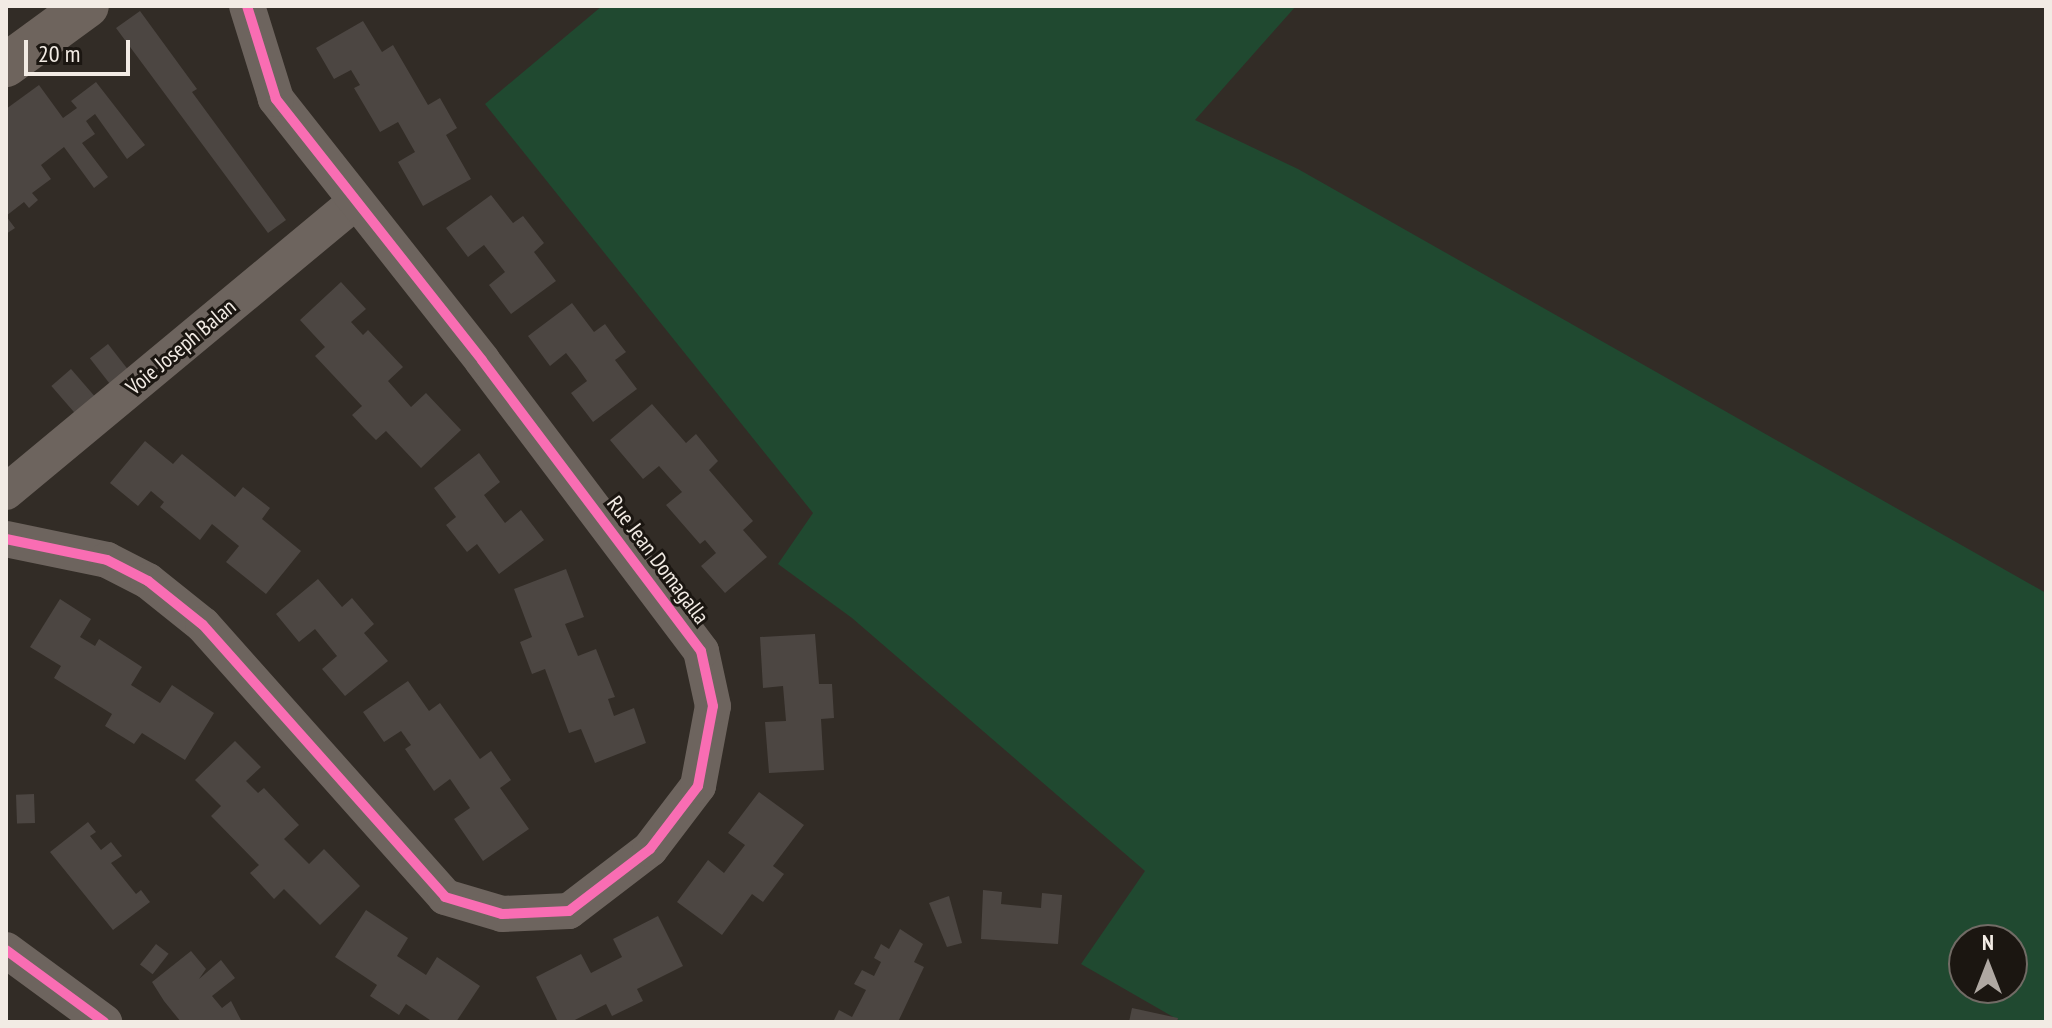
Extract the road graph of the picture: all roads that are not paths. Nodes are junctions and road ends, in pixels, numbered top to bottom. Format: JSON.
{"nodes":[{"id":1,"x":87,"y":6,"type":"edge"},
{"id":2,"x":247,"y":6,"type":"edge"},
{"id":3,"x":6,"y":65,"type":"edge"},
{"id":4,"x":356,"y":201,"type":"junction"},
{"id":5,"x":6,"y":492,"type":"edge"},
{"id":6,"x":6,"y":539,"type":"edge"},
{"id":7,"x":6,"y":950,"type":"edge"},
{"id":8,"x":104,"y":1022,"type":"edge"}],
"edges":[{"from":1,"to":3,"type":"main road"},
{"from":2,"to":4,"type":"street","name":"Rue Jean Domagalla"},
{"from":4,"to":5,"type":"street","name":"Voie Joseph Balan"},
{"from":4,"to":6,"type":"street","name":"Rue Jean Domagalla"},
{"from":7,"to":8,"type":"street"}]}
